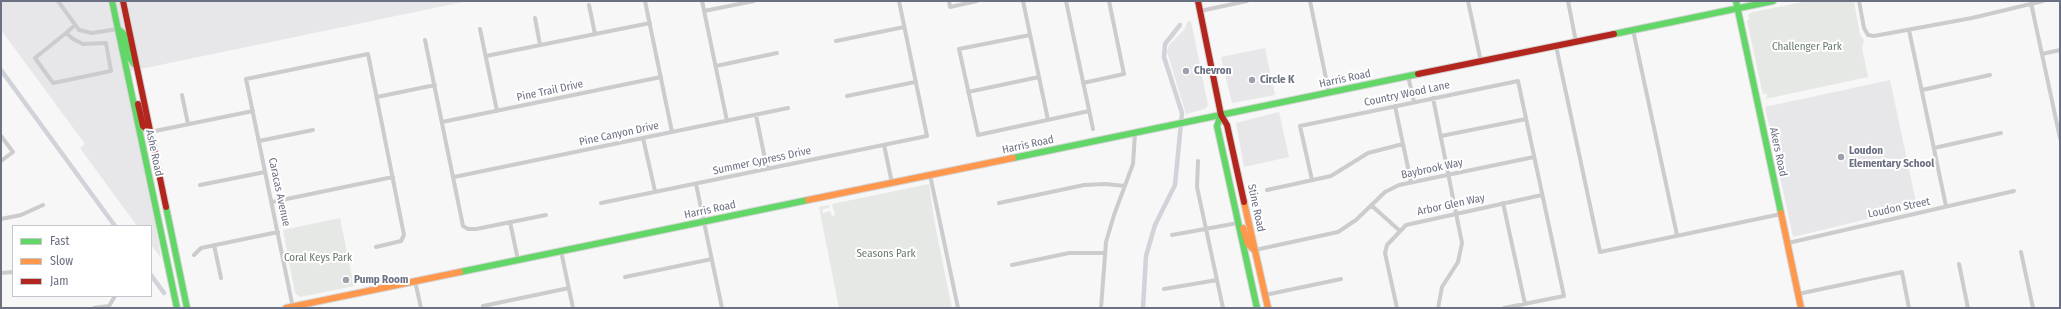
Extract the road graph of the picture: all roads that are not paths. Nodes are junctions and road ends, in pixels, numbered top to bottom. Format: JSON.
{"nodes":[{"id":1,"x":58,"y":1,"type":"edge"},
{"id":2,"x":112,"y":1,"type":"edge"},
{"id":3,"x":123,"y":1,"type":"edge"},
{"id":4,"x":645,"y":1,"type":"edge"},
{"id":5,"x":702,"y":1,"type":"edge"},
{"id":6,"x":754,"y":1,"type":"edge"},
{"id":7,"x":899,"y":1,"type":"edge"},
{"id":8,"x":949,"y":1,"type":"edge"},
{"id":9,"x":977,"y":1,"type":"edge"},
{"id":10,"x":1023,"y":1,"type":"edge"},
{"id":11,"x":1066,"y":1,"type":"edge"},
{"id":12,"x":1109,"y":1,"type":"edge"},
{"id":13,"x":1198,"y":1,"type":"edge"},
{"id":14,"x":1247,"y":1,"type":"edge"},
{"id":15,"x":1310,"y":1,"type":"edge"},
{"id":16,"x":1468,"y":1,"type":"edge"},
{"id":17,"x":1568,"y":1,"type":"edge"},
{"id":18,"x":1736,"y":1,"type":"edge"},
{"id":19,"x":1773,"y":1,"type":"edge"},
{"id":20,"x":1859,"y":1,"type":"edge"},
{"id":21,"x":2043,"y":1,"type":"edge"},
{"id":22,"x":2031,"y":3,"type":"junction"},
{"id":23,"x":589,"y":5,"type":"dead end"},
{"id":24,"x":1738,"y":8,"type":"junction"},
{"id":25,"x":704,"y":11,"type":"junction"},
{"id":26,"x":1200,"y":11,"type":"junction"},
{"id":27,"x":535,"y":18,"type":"dead end"},
{"id":28,"x":650,"y":23,"type":"junction"},
{"id":29,"x":75,"y":25,"type":"junction"},
{"id":30,"x":904,"y":27,"type":"junction"},
{"id":31,"x":118,"y":29,"type":"junction"},
{"id":32,"x":480,"y":29,"type":"dead end"},
{"id":33,"x":1633,"y":30,"type":"junction"},
{"id":34,"x":1909,"y":30,"type":"junction"},
{"id":35,"x":66,"y":33,"type":"junction"},
{"id":36,"x":595,"y":34,"type":"junction"},
{"id":37,"x":1030,"y":34,"type":"junction"},
{"id":38,"x":426,"y":40,"type":"dead end"},
{"id":39,"x":836,"y":41,"type":"dead end"},
{"id":40,"x":1576,"y":42,"type":"junction"},
{"id":41,"x":540,"y":45,"type":"junction"},
{"id":42,"x":1556,"y":46,"type":"junction"},
{"id":43,"x":2060,"y":50,"type":"edge"},
{"id":44,"x":777,"y":53,"type":"dead end"},
{"id":45,"x":2042,"y":54,"type":"junction"},
{"id":46,"x":486,"y":56,"type":"junction"},
{"id":47,"x":1481,"y":62,"type":"junction"},
{"id":48,"x":716,"y":66,"type":"junction"},
{"id":49,"x":136,"y":67,"type":"junction"},
{"id":50,"x":1408,"y":76,"type":"junction"},
{"id":51,"x":1990,"y":76,"type":"dead end"},
{"id":52,"x":661,"y":77,"type":"junction"},
{"id":53,"x":1039,"y":77,"type":"junction"},
{"id":54,"x":915,"y":82,"type":"junction"},
{"id":55,"x":1083,"y":83,"type":"junction"},
{"id":56,"x":435,"y":85,"type":"junction"},
{"id":57,"x":130,"y":88,"type":"junction"},
{"id":58,"x":1922,"y":90,"type":"junction"},
{"id":59,"x":968,"y":92,"type":"junction"},
{"id":60,"x":1329,"y":93,"type":"junction"},
{"id":61,"x":182,"y":95,"type":"dead end"},
{"id":62,"x":847,"y":96,"type":"dead end"},
{"id":63,"x":376,"y":97,"type":"junction"},
{"id":64,"x":1433,"y":98,"type":"junction"},
{"id":65,"x":1414,"y":102,"type":"junction"},
{"id":66,"x":1395,"y":106,"type":"junction"},
{"id":67,"x":788,"y":108,"type":"dead end"},
{"id":68,"x":253,"y":111,"type":"junction"},
{"id":69,"x":497,"y":111,"type":"junction"},
{"id":70,"x":1089,"y":111,"type":"junction"},
{"id":71,"x":756,"y":114,"type":"junction"},
{"id":72,"x":1221,"y":115,"type":"junction"},
{"id":73,"x":1526,"y":119,"type":"junction"},
{"id":74,"x":1048,"y":120,"type":"junction"},
{"id":75,"x":727,"y":121,"type":"junction"},
{"id":76,"x":442,"y":122,"type":"junction"},
{"id":77,"x":188,"y":124,"type":"junction"},
{"id":78,"x":1093,"y":129,"type":"dead end"},
{"id":79,"x":313,"y":130,"type":"dead end"},
{"id":80,"x":150,"y":132,"type":"junction"},
{"id":81,"x":672,"y":132,"type":"junction"},
{"id":82,"x":1135,"y":133,"type":"junction"},
{"id":83,"x":2001,"y":133,"type":"dead end"},
{"id":84,"x":1,"y":136,"type":"edge"},
{"id":85,"x":1441,"y":136,"type":"junction"},
{"id":86,"x":643,"y":138,"type":"junction"},
{"id":87,"x":2060,"y":138,"type":"edge"},
{"id":88,"x":259,"y":141,"type":"junction"},
{"id":89,"x":1403,"y":144,"type":"junction"},
{"id":90,"x":884,"y":145,"type":"junction"},
{"id":91,"x":1934,"y":148,"type":"junction"},
{"id":92,"x":1534,"y":157,"type":"junction"},
{"id":93,"x":1,"y":161,"type":"edge"},
{"id":94,"x":1198,"y":161,"type":"dead end"},
{"id":95,"x":767,"y":169,"type":"junction"},
{"id":96,"x":265,"y":172,"type":"junction"},
{"id":97,"x":1449,"y":174,"type":"junction"},
{"id":98,"x":930,"y":175,"type":"junction"},
{"id":99,"x":393,"y":177,"type":"junction"},
{"id":100,"x":454,"y":177,"type":"junction"},
{"id":101,"x":1312,"y":180,"type":"junction"},
{"id":102,"x":1411,"y":182,"type":"junction"},
{"id":103,"x":892,"y":183,"type":"junction"},
{"id":104,"x":696,"y":184,"type":"junction"},
{"id":105,"x":200,"y":185,"type":"dead end"},
{"id":106,"x":1126,"y":186,"type":"junction"},
{"id":107,"x":1267,"y":190,"type":"dead end"},
{"id":108,"x":655,"y":191,"type":"junction"},
{"id":109,"x":2014,"y":191,"type":"dead end"},
{"id":110,"x":1542,"y":195,"type":"junction"},
{"id":111,"x":272,"y":202,"type":"junction"},
{"id":112,"x":601,"y":202,"type":"dead end"},
{"id":113,"x":1234,"y":202,"type":"junction"},
{"id":114,"x":999,"y":203,"type":"dead end"},
{"id":115,"x":1504,"y":203,"type":"junction"},
{"id":116,"x":43,"y":205,"type":"dead end"},
{"id":117,"x":1371,"y":205,"type":"junction"},
{"id":118,"x":1946,"y":206,"type":"junction"},
{"id":119,"x":1457,"y":212,"type":"junction"},
{"id":120,"x":1781,"y":214,"type":"junction"},
{"id":121,"x":546,"y":215,"type":"dead end"},
{"id":122,"x":1,"y":219,"type":"edge"},
{"id":123,"x":510,"y":222,"type":"junction"},
{"id":124,"x":704,"y":222,"type":"junction"},
{"id":125,"x":1238,"y":223,"type":"junction"},
{"id":126,"x":1206,"y":230,"type":"junction"},
{"id":127,"x":1400,"y":231,"type":"junction"},
{"id":128,"x":278,"y":232,"type":"junction"},
{"id":129,"x":1172,"y":235,"type":"dead end"},
{"id":130,"x":1677,"y":236,"type":"junction"},
{"id":131,"x":1788,"y":243,"type":"junction"},
{"id":132,"x":214,"y":245,"type":"junction"},
{"id":133,"x":376,"y":247,"type":"dead end"},
{"id":134,"x":1255,"y":250,"type":"junction"},
{"id":135,"x":561,"y":251,"type":"junction"},
{"id":136,"x":2021,"y":252,"type":"dead end"},
{"id":137,"x":1105,"y":253,"type":"junction"},
{"id":138,"x":194,"y":254,"type":"dead end"},
{"id":139,"x":712,"y":259,"type":"junction"},
{"id":140,"x":518,"y":260,"type":"junction"},
{"id":141,"x":1959,"y":264,"type":"dead end"},
{"id":142,"x":1012,"y":265,"type":"dead end"},
{"id":143,"x":12,"y":272,"type":"edge"},
{"id":144,"x":1,"y":273,"type":"edge"},
{"id":145,"x":625,"y":277,"type":"dead end"},
{"id":146,"x":221,"y":278,"type":"dead end"},
{"id":147,"x":1341,"y":279,"type":"dead end"},
{"id":148,"x":1217,"y":280,"type":"junction"},
{"id":149,"x":415,"y":281,"type":"junction"},
{"id":150,"x":569,"y":288,"type":"junction"},
{"id":151,"x":1164,"y":289,"type":"dead end"},
{"id":152,"x":1798,"y":294,"type":"junction"},
{"id":153,"x":1265,"y":295,"type":"junction"},
{"id":154,"x":114,"y":297,"type":"edge"},
{"id":155,"x":1525,"y":304,"type":"junction"},
{"id":156,"x":483,"y":306,"type":"dead end"},
{"id":157,"x":293,"y":307,"type":"edge"},
{"id":158,"x":94,"y":308,"type":"edge"},
{"id":159,"x":177,"y":308,"type":"edge"},
{"id":160,"x":187,"y":308,"type":"edge"},
{"id":161,"x":286,"y":308,"type":"edge"},
{"id":162,"x":421,"y":308,"type":"edge"},
{"id":163,"x":573,"y":308,"type":"edge"},
{"id":164,"x":722,"y":308,"type":"edge"},
{"id":165,"x":958,"y":308,"type":"edge"},
{"id":166,"x":1101,"y":308,"type":"edge"},
{"id":167,"x":1223,"y":308,"type":"edge"},
{"id":168,"x":1257,"y":308,"type":"edge"},
{"id":169,"x":1268,"y":308,"type":"edge"},
{"id":170,"x":1397,"y":308,"type":"edge"},
{"id":171,"x":1438,"y":308,"type":"edge"},
{"id":172,"x":1504,"y":308,"type":"edge"},
{"id":173,"x":1801,"y":308,"type":"edge"},
{"id":174,"x":1909,"y":308,"type":"edge"},
{"id":175,"x":1968,"y":308,"type":"edge"},
{"id":176,"x":2033,"y":308,"type":"edge"}],
"edges":[{"from":1,"to":29,"type":"street"},
{"from":2,"to":31,"type":"street","name":"Ashe Road"},
{"from":3,"to":49,"type":"street","name":"Ashe Road"},
{"from":4,"to":28,"type":"street"},
{"from":5,"to":25,"type":"street"},
{"from":6,"to":25,"type":"street"},
{"from":7,"to":30,"type":"street"},
{"from":8,"to":9,"type":"street"},
{"from":10,"to":37,"type":"street"},
{"from":11,"to":55,"type":"street"},
{"from":12,"to":55,"type":"street"},
{"from":13,"to":26,"type":"street","name":"Stine Road"},
{"from":14,"to":26,"type":"street"},
{"from":15,"to":60,"type":"street"},
{"from":16,"to":47,"type":"street"},
{"from":17,"to":40,"type":"street"},
{"from":18,"to":24,"type":"street","name":"Akers Road"},
{"from":19,"to":24,"type":"street","name":"Harris Road"},
{"from":20,"to":34,"type":"street"},
{"from":21,"to":22,"type":"street"},
{"from":22,"to":34,"type":"street"},
{"from":22,"to":45,"type":"street"},
{"from":23,"to":36,"type":"street"},
{"from":24,"to":33,"type":"street","name":"Harris Road"},
{"from":24,"to":120,"type":"street","name":"Akers Road"},
{"from":25,"to":48,"type":"street"},
{"from":26,"to":72,"type":"street","name":"Stine Road"},
{"from":27,"to":41,"type":"street"},
{"from":28,"to":36,"type":"street"},
{"from":28,"to":52,"type":"street"},
{"from":29,"to":31,"type":"street"},
{"from":29,"to":35,"type":"street"},
{"from":30,"to":39,"type":"street"},
{"from":30,"to":54,"type":"street"},
{"from":31,"to":49,"type":"street"},
{"from":31,"to":57,"type":"street","name":"Ashe Road"},
{"from":32,"to":46,"type":"street"},
{"from":33,"to":40,"type":"street","name":"Harris Road"},
{"from":33,"to":130,"type":"street"},
{"from":34,"to":58,"type":"street"},
{"from":35,"to":35,"type":"street"},
{"from":36,"to":41,"type":"street"},
{"from":37,"to":53,"type":"street"},
{"from":37,"to":59,"type":"street"},
{"from":38,"to":56,"type":"street"},
{"from":40,"to":42,"type":"street","name":"Harris Road"},
{"from":41,"to":46,"type":"street"},
{"from":42,"to":47,"type":"street","name":"Harris Road"},
{"from":42,"to":130,"type":"street"},
{"from":43,"to":45,"type":"street"},
{"from":44,"to":48,"type":"street"},
{"from":45,"to":87,"type":"street"},
{"from":46,"to":69,"type":"street"},
{"from":47,"to":50,"type":"street","name":"Harris Road"},
{"from":48,"to":75,"type":"street"},
{"from":49,"to":80,"type":"street","name":"Ashe Road"},
{"from":50,"to":60,"type":"street","name":"Harris Road"},
{"from":50,"to":65,"type":"street"},
{"from":51,"to":58,"type":"street"},
{"from":52,"to":69,"type":"street","name":"Pine Trail Drive"},
{"from":52,"to":81,"type":"street"},
{"from":53,"to":59,"type":"street"},
{"from":53,"to":74,"type":"street"},
{"from":54,"to":62,"type":"street"},
{"from":54,"to":90,"type":"street","name":"Summer Cypress Drive"},
{"from":55,"to":70,"type":"street"},
{"from":56,"to":63,"type":"street"},
{"from":56,"to":76,"type":"street"},
{"from":57,"to":80,"type":"street"},
{"from":57,"to":159,"type":"street","name":"Ashe Road"},
{"from":58,"to":91,"type":"street"},
{"from":59,"to":74,"type":"street"},
{"from":60,"to":72,"type":"street","name":"Harris Road"},
{"from":61,"to":77,"type":"street"},
{"from":63,"to":68,"type":"street","name":"Caracas Avenue"},
{"from":63,"to":99,"type":"street"},
{"from":64,"to":65,"type":"street","name":"Country Wood Lane"},
{"from":64,"to":73,"type":"street","name":"Country Wood Lane"},
{"from":64,"to":85,"type":"street"},
{"from":65,"to":66,"type":"street","name":"Country Wood Lane"},
{"from":66,"to":89,"type":"street"},
{"from":66,"to":101,"type":"street","name":"Country Wood Lane"},
{"from":67,"to":71,"type":"street","name":"Pine Canyon Drive"},
{"from":68,"to":77,"type":"street"},
{"from":68,"to":88,"type":"street","name":"Caracas Avenue"},
{"from":69,"to":76,"type":"street","name":"Pine Trail Drive"},
{"from":70,"to":74,"type":"street"},
{"from":70,"to":78,"type":"street"},
{"from":71,"to":75,"type":"street","name":"Pine Canyon Drive"},
{"from":71,"to":95,"type":"street"},
{"from":72,"to":82,"type":"street","name":"Harris Road"},
{"from":72,"to":113,"type":"street","name":"Stine Road"},
{"from":72,"to":134,"type":"street","name":"Stine Road"},
{"from":73,"to":85,"type":"street"},
{"from":73,"to":92,"type":"street"},
{"from":75,"to":81,"type":"street","name":"Pine Canyon Drive"},
{"from":76,"to":100,"type":"street"},
{"from":77,"to":80,"type":"street"},
{"from":79,"to":88,"type":"street"},
{"from":80,"to":160,"type":"street","name":"Ashe Road"},
{"from":81,"to":86,"type":"street","name":"Pine Canyon Drive"},
{"from":82,"to":98,"type":"street","name":"Harris Road"},
{"from":82,"to":106,"type":"street"},
{"from":83,"to":91,"type":"street"},
{"from":84,"to":93,"type":"street"},
{"from":85,"to":97,"type":"street"},
{"from":86,"to":100,"type":"street","name":"Pine Canyon Drive"},
{"from":86,"to":108,"type":"street"},
{"from":88,"to":96,"type":"street","name":"Caracas Avenue"},
{"from":89,"to":101,"type":"street"},
{"from":89,"to":102,"type":"street"},
{"from":90,"to":95,"type":"street","name":"Summer Cypress Drive"},
{"from":90,"to":103,"type":"street"},
{"from":91,"to":118,"type":"street"},
{"from":92,"to":97,"type":"street","name":"Baybrook Way"},
{"from":92,"to":110,"type":"street"},
{"from":94,"to":126,"type":"street"},
{"from":95,"to":104,"type":"street","name":"Summer Cypress Drive"},
{"from":96,"to":105,"type":"street"},
{"from":96,"to":111,"type":"street","name":"Caracas Avenue"},
{"from":97,"to":102,"type":"street","name":"Baybrook Way"},
{"from":97,"to":119,"type":"street"},
{"from":98,"to":103,"type":"street","name":"Harris Road"},
{"from":98,"to":165,"type":"street"},
{"from":99,"to":111,"type":"street"},
{"from":99,"to":133,"type":"street"},
{"from":100,"to":123,"type":"street"},
{"from":101,"to":107,"type":"street"},
{"from":102,"to":117,"type":"street","name":"Baybrook Way"},
{"from":103,"to":124,"type":"street","name":"Harris Road"},
{"from":104,"to":108,"type":"street","name":"Summer Cypress Drive"},
{"from":104,"to":124,"type":"street"},
{"from":106,"to":114,"type":"street"},
{"from":106,"to":137,"type":"street"},
{"from":108,"to":112,"type":"street","name":"Summer Cypress Drive"},
{"from":109,"to":118,"type":"street","name":"Loudon Street"},
{"from":110,"to":115,"type":"street","name":"Arbor Glen Way"},
{"from":110,"to":155,"type":"street"},
{"from":111,"to":128,"type":"street","name":"Caracas Avenue"},
{"from":113,"to":125,"type":"street","name":"Stine Road"},
{"from":113,"to":134,"type":"street"},
{"from":115,"to":119,"type":"street","name":"Arbor Glen Way"},
{"from":115,"to":155,"type":"street"},
{"from":116,"to":122,"type":"street"},
{"from":117,"to":127,"type":"street"},
{"from":117,"to":134,"type":"street","name":"Baybrook Way"},
{"from":118,"to":131,"type":"street","name":"Loudon Street"},
{"from":119,"to":127,"type":"street","name":"Arbor Glen Way"},
{"from":119,"to":171,"type":"street"},
{"from":120,"to":130,"type":"street"},
{"from":120,"to":131,"type":"street","name":"Akers Road"},
{"from":121,"to":123,"type":"street"},
{"from":123,"to":140,"type":"street"},
{"from":124,"to":135,"type":"street","name":"Harris Road"},
{"from":124,"to":139,"type":"street"},
{"from":125,"to":126,"type":"street"},
{"from":125,"to":168,"type":"street","name":"Stine Road"},
{"from":126,"to":129,"type":"street"},
{"from":126,"to":148,"type":"street"},
{"from":127,"to":170,"type":"street","name":"Arbor Glen Way"},
{"from":128,"to":132,"type":"street"},
{"from":128,"to":157,"type":"street","name":"Caracas Avenue"},
{"from":131,"to":152,"type":"street","name":"Akers Road"},
{"from":132,"to":138,"type":"street"},
{"from":132,"to":146,"type":"street"},
{"from":134,"to":153,"type":"street","name":"Stine Road"},
{"from":135,"to":140,"type":"street","name":"Harris Road"},
{"from":135,"to":150,"type":"street"},
{"from":136,"to":176,"type":"street"},
{"from":137,"to":142,"type":"street"},
{"from":137,"to":166,"type":"street"},
{"from":139,"to":145,"type":"street"},
{"from":139,"to":164,"type":"street"},
{"from":140,"to":149,"type":"street","name":"Harris Road"},
{"from":141,"to":175,"type":"street"},
{"from":143,"to":144,"type":"street"},
{"from":147,"to":153,"type":"street"},
{"from":148,"to":151,"type":"street"},
{"from":148,"to":167,"type":"street"},
{"from":149,"to":157,"type":"street","name":"Harris Road"},
{"from":149,"to":162,"type":"street"},
{"from":150,"to":156,"type":"street"},
{"from":150,"to":163,"type":"street"},
{"from":152,"to":173,"type":"street","name":"Akers Road"},
{"from":152,"to":174,"type":"street"},
{"from":153,"to":169,"type":"street","name":"Stine Road"},
{"from":154,"to":158,"type":"street"},
{"from":155,"to":172,"type":"street"},
{"from":157,"to":161,"type":"street","name":"Harris Road"}]}
